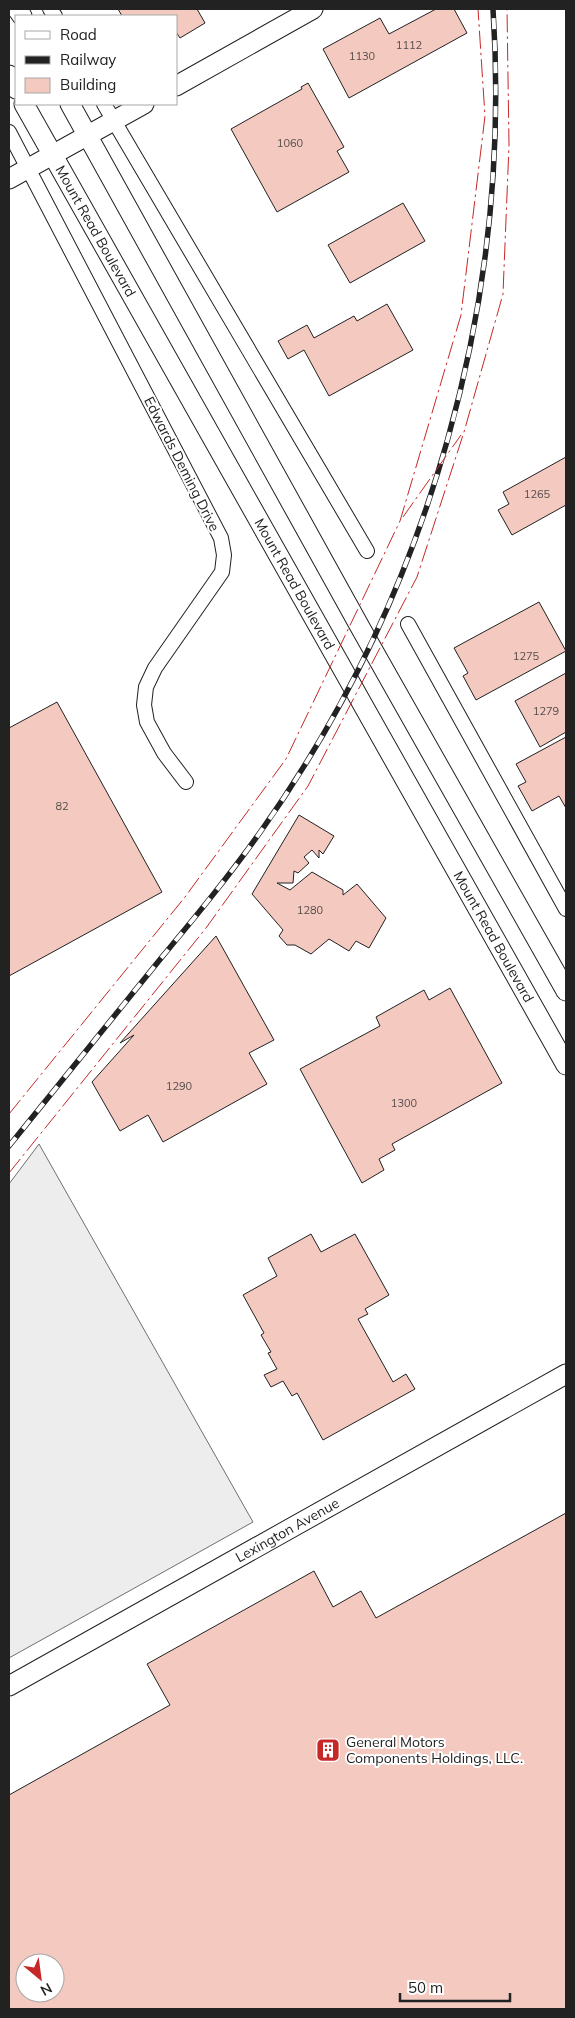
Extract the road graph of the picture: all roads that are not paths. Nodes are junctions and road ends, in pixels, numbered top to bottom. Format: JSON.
{"nodes":[{"id":1,"x":313,"y":9,"type":"edge"},
{"id":2,"x":9,"y":75,"type":"edge"},
{"id":3,"x":178,"y":85,"type":"edge"},
{"id":4,"x":15,"y":87,"type":"edge"},
{"id":5,"x":25,"y":105,"type":"edge"},
{"id":6,"x":71,"y":105,"type":"edge"},
{"id":7,"x":105,"y":105,"type":"edge"},
{"id":8,"x":142,"y":105,"type":"edge"},
{"id":9,"x":114,"y":122,"type":"junction"},
{"id":10,"x":9,"y":132,"type":"edge"},
{"id":11,"x":88,"y":136,"type":"junction"},
{"id":12,"x":52,"y":155,"type":"junction"},
{"id":13,"x":29,"y":168,"type":"junction"},
{"id":14,"x":9,"y":179,"type":"edge"},
{"id":15,"x":367,"y":551,"type":"dead end"},
{"id":16,"x":408,"y":624,"type":"dead end"},
{"id":17,"x":186,"y":782,"type":"dead end"},
{"id":18,"x":566,"y":909,"type":"edge"},
{"id":19,"x":566,"y":991,"type":"edge"},
{"id":20,"x":566,"y":1065,"type":"edge"},
{"id":21,"x":566,"y":1374,"type":"edge"},
{"id":22,"x":9,"y":1686,"type":"edge"}],
"edges":[{"from":1,"to":3,"type":"main road"},
{"from":2,"to":4,"type":"main road"},
{"from":5,"to":12,"type":"main road","name":"Mount Read Boulevard"},
{"from":6,"to":11,"type":"main road"},
{"from":7,"to":9,"type":"street"},
{"from":8,"to":9,"type":"main road"},
{"from":9,"to":11,"type":"main road"},
{"from":9,"to":15,"type":"street"},
{"from":10,"to":13,"type":"street"},
{"from":11,"to":12,"type":"main road"},
{"from":11,"to":19,"type":"main road"},
{"from":12,"to":13,"type":"main road"},
{"from":12,"to":20,"type":"main road","name":"Mount Read Boulevard"},
{"from":13,"to":14,"type":"main road"},
{"from":13,"to":17,"type":"street","name":"Edwards Deming Drive"},
{"from":16,"to":18,"type":"street"},
{"from":21,"to":22,"type":"main road","name":"Lexington Avenue"}]}
